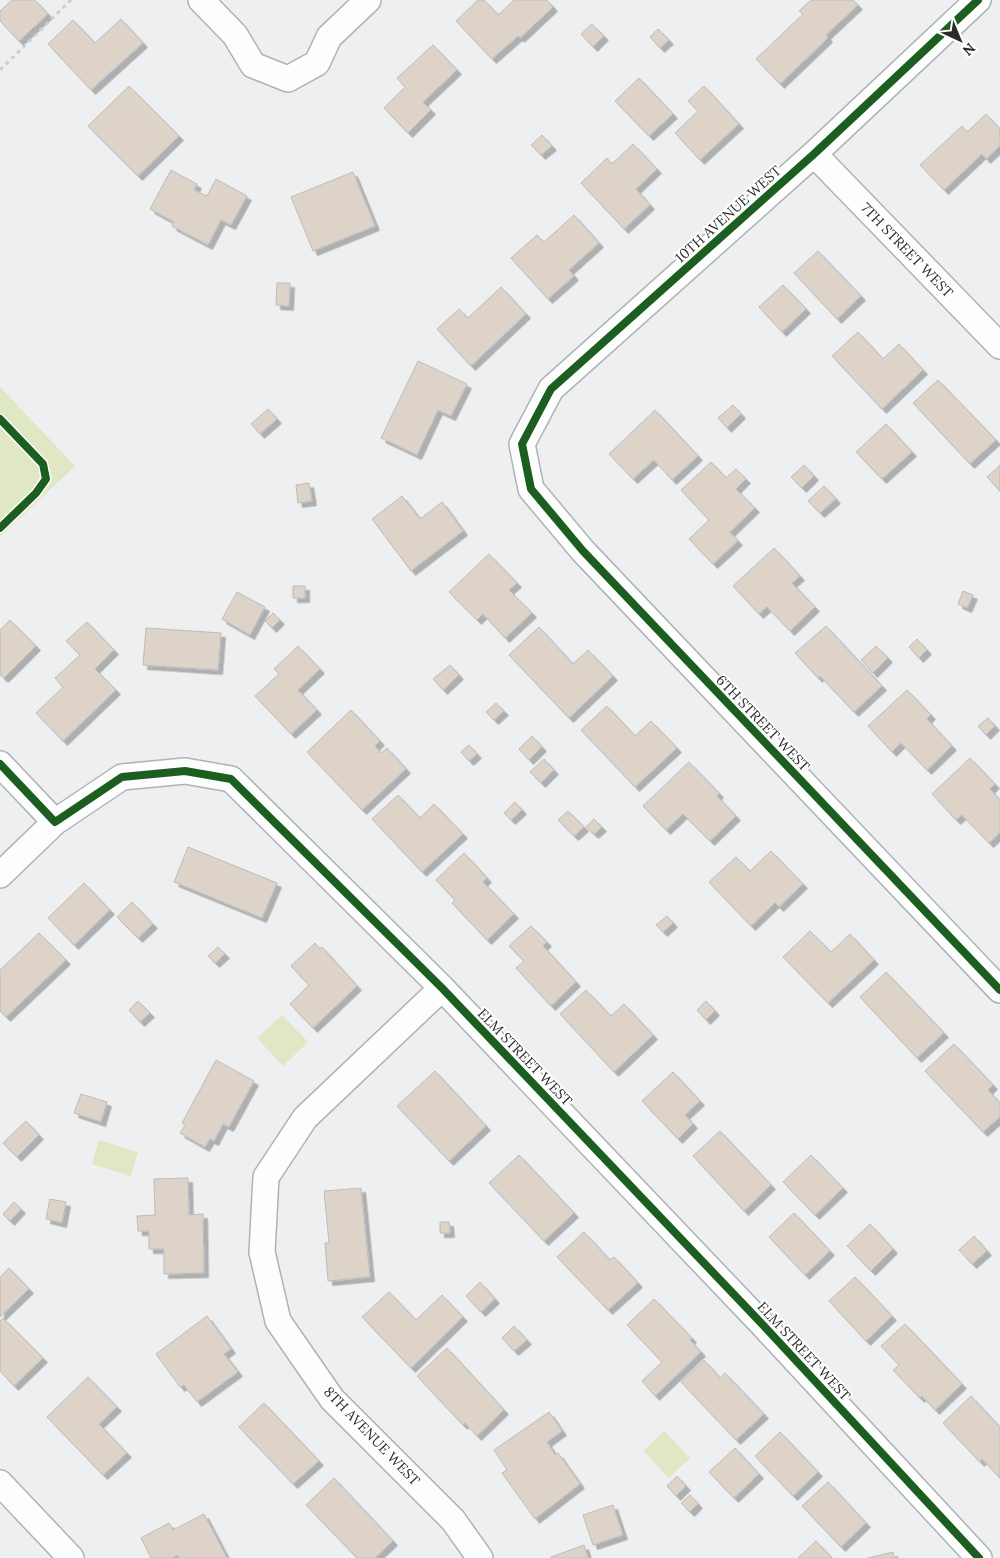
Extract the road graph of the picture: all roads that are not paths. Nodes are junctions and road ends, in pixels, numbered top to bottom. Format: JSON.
{"nodes":[{"id":1,"x":201,"y":0,"type":"edge"},
{"id":2,"x":368,"y":0,"type":"edge"},
{"id":3,"x":978,"y":0,"type":"edge"},
{"id":4,"x":814,"y":154,"type":"junction"},
{"id":5,"x":1000,"y":346,"type":"edge"},
{"id":6,"x":526,"y":461,"type":"joint"},
{"id":7,"x":0,"y":764,"type":"edge"},
{"id":8,"x":55,"y":822,"type":"junction"},
{"id":9,"x":0,"y":875,"type":"edge"},
{"id":10,"x":442,"y":988,"type":"junction"},
{"id":11,"x":1000,"y":990,"type":"edge"},
{"id":12,"x":0,"y":1483,"type":"edge"},
{"id":13,"x":71,"y":1558,"type":"edge"},
{"id":14,"x":480,"y":1558,"type":"edge"},
{"id":15,"x":979,"y":1558,"type":"edge"}],
"edges":[{"from":1,"to":2,"type":"street"},
{"from":3,"to":4,"type":"street","name":"10TH AVENUE WEST"},
{"from":4,"to":5,"type":"street","name":"7TH STREET WEST"},
{"from":4,"to":6,"type":"street","name":"10TH AVENUE WEST"},
{"from":6,"to":11,"type":"street","name":"6TH STREET WEST"},
{"from":7,"to":8,"type":"street"},
{"from":8,"to":9,"type":"street","name":"ELM STREET WEST"},
{"from":8,"to":10,"type":"street","name":"ELM STREET WEST"},
{"from":10,"to":14,"type":"street","name":"8TH AVENUE WEST"},
{"from":10,"to":15,"type":"street","name":"ELM STREET WEST"},
{"from":12,"to":13,"type":"street"}]}
